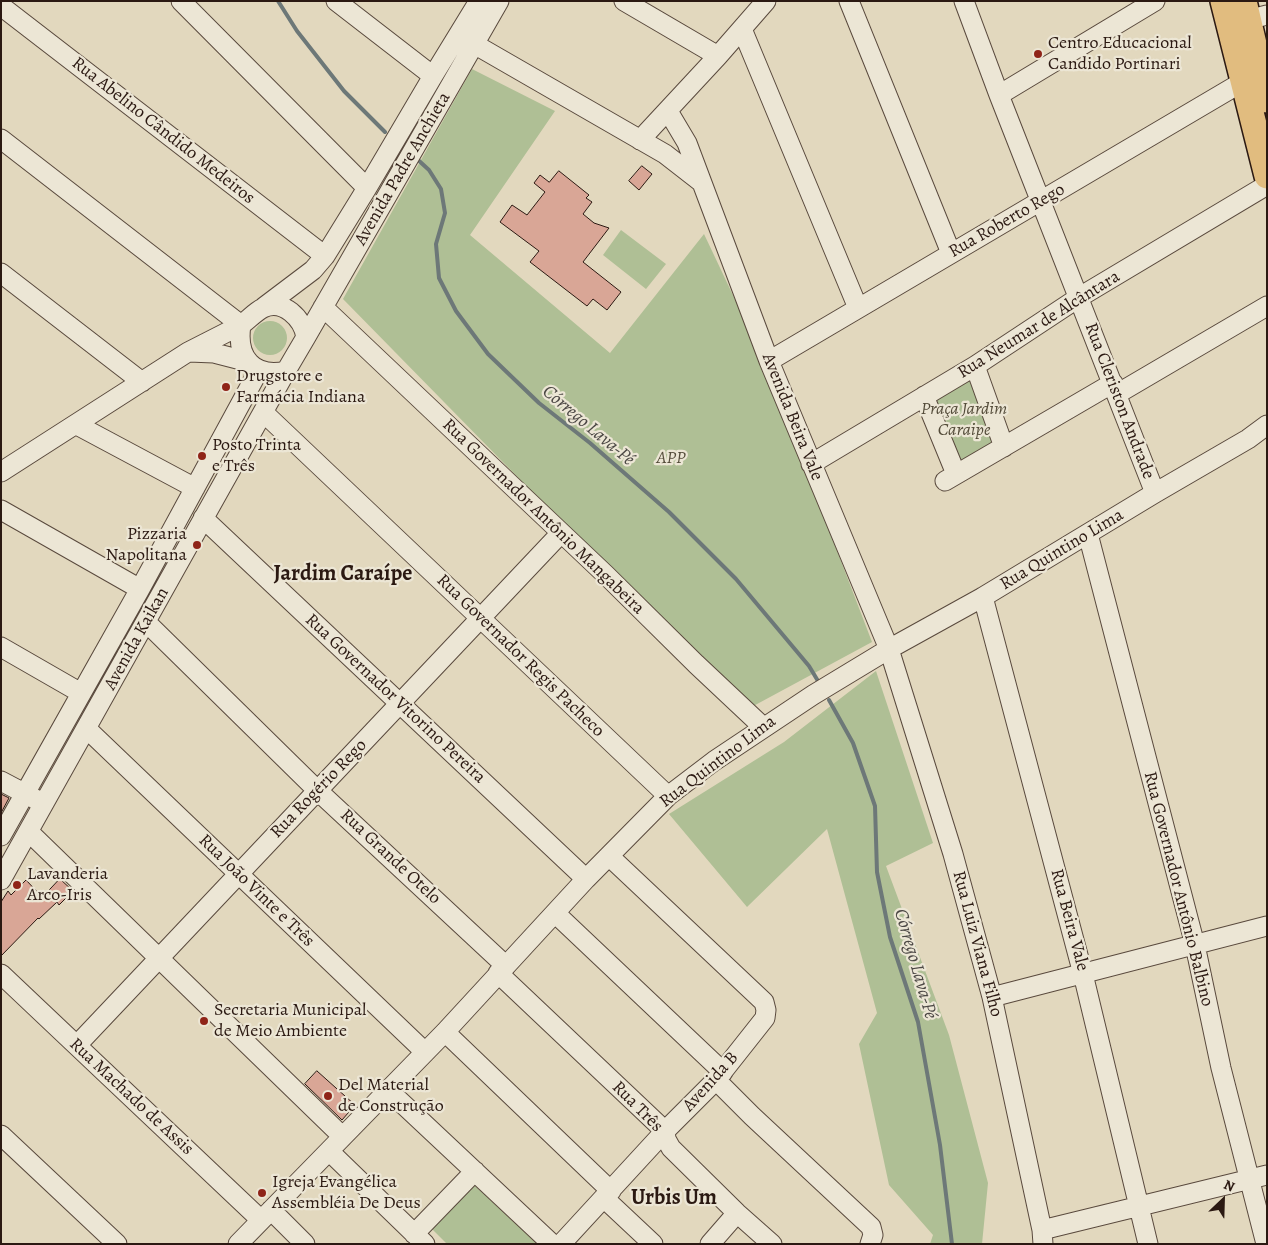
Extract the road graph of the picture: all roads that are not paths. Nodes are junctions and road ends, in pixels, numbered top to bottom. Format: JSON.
{"nodes":[{"id":1,"x":181,"y":1,"type":"edge"},
{"id":2,"x":336,"y":1,"type":"edge"},
{"id":3,"x":479,"y":1,"type":"edge"},
{"id":4,"x":499,"y":1,"type":"edge"},
{"id":5,"x":624,"y":1,"type":"edge"},
{"id":6,"x":766,"y":1,"type":"edge"},
{"id":7,"x":849,"y":1,"type":"edge"},
{"id":8,"x":964,"y":1,"type":"edge"},
{"id":9,"x":1155,"y":1,"type":"edge"},
{"id":10,"x":1223,"y":1,"type":"edge"},
{"id":11,"x":1,"y":6,"type":"edge"},
{"id":12,"x":1253,"y":12,"type":"edge"},
{"id":13,"x":742,"y":30,"type":"junction"},
{"id":14,"x":474,"y":44,"type":"junction"},
{"id":15,"x":718,"y":56,"type":"junction"},
{"id":16,"x":432,"y":76,"type":"junction"},
{"id":17,"x":1244,"y":81,"type":"junction"},
{"id":18,"x":999,"y":95,"type":"junction"},
{"id":19,"x":1267,"y":100,"type":"edge"},
{"id":20,"x":668,"y":111,"type":"junction"},
{"id":21,"x":1,"y":138,"type":"edge"},
{"id":22,"x":640,"y":140,"type":"junction"},
{"id":23,"x":1267,"y":176,"type":"edge"},
{"id":24,"x":702,"y":183,"type":"junction"},
{"id":25,"x":1267,"y":185,"type":"edge"},
{"id":26,"x":367,"y":188,"type":"junction"},
{"id":27,"x":1040,"y":202,"type":"junction"},
{"id":28,"x":951,"y":254,"type":"junction"},
{"id":29,"x":325,"y":256,"type":"junction"},
{"id":30,"x":1,"y":273,"type":"edge"},
{"id":31,"x":1078,"y":298,"type":"junction"},
{"id":32,"x":1267,"y":306,"type":"edge"},
{"id":33,"x":323,"y":307,"type":"junction"},
{"id":34,"x":264,"y":308,"type":"junction"},
{"id":35,"x":858,"y":308,"type":"junction"},
{"id":36,"x":240,"y":325,"type":"junction"},
{"id":37,"x":306,"y":337,"type":"junction"},
{"id":38,"x":188,"y":352,"type":"junction"},
{"id":39,"x":769,"y":361,"type":"junction"},
{"id":40,"x":252,"y":365,"type":"junction"},
{"id":41,"x":975,"y":366,"type":"junction"},
{"id":42,"x":286,"y":371,"type":"junction"},
{"id":43,"x":142,"y":382,"type":"junction"},
{"id":44,"x":1115,"y":388,"type":"junction"},
{"id":45,"x":924,"y":396,"type":"junction"},
{"id":46,"x":263,"y":412,"type":"junction"},
{"id":47,"x":77,"y":424,"type":"junction"},
{"id":48,"x":1267,"y":425,"type":"edge"},
{"id":49,"x":1248,"y":439,"type":"junction"},
{"id":50,"x":1267,"y":440,"type":"edge"},
{"id":51,"x":1004,"y":447,"type":"junction"},
{"id":52,"x":5,"y":464,"type":"edge"},
{"id":53,"x":811,"y":464,"type":"junction"},
{"id":54,"x":195,"y":488,"type":"junction"},
{"id":55,"x":1155,"y":493,"type":"junction"},
{"id":56,"x":1,"y":510,"type":"edge"},
{"id":57,"x":203,"y":518,"type":"junction"},
{"id":58,"x":561,"y":532,"type":"junction"},
{"id":59,"x":1088,"y":534,"type":"junction"},
{"id":60,"x":140,"y":589,"type":"junction"},
{"id":61,"x":983,"y":598,"type":"junction"},
{"id":62,"x":480,"y":618,"type":"junction"},
{"id":63,"x":146,"y":622,"type":"junction"},
{"id":64,"x":1,"y":647,"type":"edge"},
{"id":65,"x":889,"y":649,"type":"junction"},
{"id":66,"x":81,"y":693,"type":"junction"},
{"id":67,"x":400,"y":704,"type":"junction"},
{"id":68,"x":764,"y":727,"type":"junction"},
{"id":69,"x":87,"y":729,"type":"junction"},
{"id":70,"x":1,"y":781,"type":"edge"},
{"id":71,"x":318,"y":791,"type":"junction"},
{"id":72,"x":25,"y":794,"type":"junction"},
{"id":73,"x":668,"y":796,"type":"junction"},
{"id":74,"x":44,"y":805,"type":"junction"},
{"id":75,"x":29,"y":832,"type":"junction"},
{"id":76,"x":1,"y":836,"type":"edge"},
{"id":77,"x":609,"y":856,"type":"junction"},
{"id":78,"x":238,"y":874,"type":"junction"},
{"id":79,"x":586,"y":879,"type":"junction"},
{"id":80,"x":1,"y":880,"type":"edge"},
{"id":81,"x":556,"y":913,"type":"junction"},
{"id":82,"x":1267,"y":926,"type":"edge"},
{"id":83,"x":1194,"y":945,"type":"junction"},
{"id":84,"x":159,"y":957,"type":"junction"},
{"id":85,"x":502,"y":969,"type":"junction"},
{"id":86,"x":1,"y":974,"type":"edge"},
{"id":87,"x":1083,"y":974,"type":"junction"},
{"id":88,"x":992,"y":997,"type":"junction"},
{"id":89,"x":445,"y":1032,"type":"junction"},
{"id":90,"x":77,"y":1045,"type":"junction"},
{"id":91,"x":425,"y":1052,"type":"junction"},
{"id":92,"x":720,"y":1076,"type":"junction"},
{"id":93,"x":388,"y":1090,"type":"junction"},
{"id":94,"x":665,"y":1131,"type":"junction"},
{"id":95,"x":1,"y":1135,"type":"edge"},
{"id":96,"x":342,"y":1136,"type":"junction"},
{"id":97,"x":328,"y":1150,"type":"junction"},
{"id":98,"x":475,"y":1171,"type":"junction"},
{"id":99,"x":1259,"y":1177,"type":"edge"},
{"id":100,"x":607,"y":1195,"type":"junction"},
{"id":101,"x":1139,"y":1206,"type":"junction"},
{"id":102,"x":737,"y":1213,"type":"junction"},
{"id":103,"x":266,"y":1215,"type":"junction"},
{"id":104,"x":870,"y":1235,"type":"edge"},
{"id":105,"x":1043,"y":1237,"type":"edge"},
{"id":106,"x":419,"y":1239,"type":"edge"},
{"id":107,"x":117,"y":1244,"type":"edge"},
{"id":108,"x":238,"y":1244,"type":"edge"},
{"id":109,"x":305,"y":1244,"type":"edge"},
{"id":110,"x":552,"y":1244,"type":"edge"},
{"id":111,"x":561,"y":1244,"type":"edge"},
{"id":112,"x":653,"y":1244,"type":"edge"},
{"id":113,"x":710,"y":1244,"type":"edge"},
{"id":114,"x":772,"y":1244,"type":"edge"},
{"id":115,"x":1148,"y":1244,"type":"edge"},
{"id":116,"x":1266,"y":1244,"type":"edge"}],
"edges":[{"from":1,"to":26,"type":"street"},
{"from":2,"to":16,"type":"street"},
{"from":3,"to":16,"type":"street","name":"Avenida Padre Anchieta"},
{"from":4,"to":14,"type":"street","name":"Avenida Padre Anchieta"},
{"from":5,"to":15,"type":"street"},
{"from":6,"to":13,"type":"street"},
{"from":7,"to":28,"type":"street"},
{"from":8,"to":18,"type":"street","name":"Rua Cleriston Andrade"},
{"from":9,"to":18,"type":"street"},
{"from":10,"to":17,"type":"main road"},
{"from":11,"to":29,"type":"street","name":"Rua Abelino Cândido Medeiros"},
{"from":12,"to":19,"type":"main road"},
{"from":13,"to":15,"type":"street"},
{"from":13,"to":35,"type":"street"},
{"from":14,"to":22,"type":"street","name":"Avenida Beira Vale"},
{"from":14,"to":33,"type":"street","name":"Avenida Padre Anchieta"},
{"from":15,"to":20,"type":"street"},
{"from":16,"to":26,"type":"street","name":"Avenida Padre Anchieta"},
{"from":17,"to":23,"type":"main road"},
{"from":17,"to":27,"type":"street","name":"Rua Roberto Rego"},
{"from":18,"to":27,"type":"street","name":"Rua Cleriston Andrade"},
{"from":20,"to":22,"type":"street"},
{"from":20,"to":24,"type":"street","name":"Avenida Beira Vale"},
{"from":21,"to":36,"type":"street"},
{"from":22,"to":24,"type":"street","name":"Avenida Beira Vale"},
{"from":24,"to":39,"type":"street","name":"Avenida Beira Vale"},
{"from":25,"to":31,"type":"street","name":"Rua Neumar de Alcântara"},
{"from":26,"to":29,"type":"street","name":"Avenida Padre Anchieta"},
{"from":27,"to":28,"type":"street","name":"Rua Roberto Rego"},
{"from":27,"to":31,"type":"street","name":"Rua Cleriston Andrade"},
{"from":28,"to":35,"type":"street","name":"Rua Roberto Rego"},
{"from":29,"to":34,"type":"street","name":"Avenida Padre Anchieta"},
{"from":30,"to":43,"type":"street"},
{"from":31,"to":41,"type":"street","name":"Rua Neumar de Alcântara"},
{"from":31,"to":44,"type":"street","name":"Rua Cleriston Andrade"},
{"from":32,"to":44,"type":"street"},
{"from":33,"to":37,"type":"street","name":"Avenida Padre Anchieta"},
{"from":33,"to":58,"type":"street","name":"Rua Governador Antônio Mangabeira"},
{"from":34,"to":36,"type":"street","name":"Avenida Padre Anchieta"},
{"from":34,"to":37,"type":"street"},
{"from":35,"to":39,"type":"street","name":"Rua Roberto Rego"},
{"from":36,"to":38,"type":"street","name":"Avenida Padre Anchieta"},
{"from":36,"to":40,"type":"street"},
{"from":37,"to":42,"type":"street","name":"Avenida Padre Anchieta"},
{"from":38,"to":40,"type":"street"},
{"from":38,"to":43,"type":"street","name":"Avenida Padre Anchieta"},
{"from":39,"to":53,"type":"street","name":"Avenida Beira Vale"},
{"from":40,"to":42,"type":"street"},
{"from":40,"to":54,"type":"street","name":"Avenida Kaikan"},
{"from":41,"to":45,"type":"street","name":"Rua Neumar de Alcântara"},
{"from":41,"to":51,"type":"street"},
{"from":42,"to":46,"type":"street","name":"Avenida Kaikan"},
{"from":43,"to":47,"type":"street","name":"Avenida Padre Anchieta"},
{"from":44,"to":51,"type":"street"},
{"from":44,"to":55,"type":"street","name":"Rua Cleriston Andrade"},
{"from":45,"to":51,"type":"street"},
{"from":45,"to":53,"type":"street","name":"Rua Neumar de Alcântara"},
{"from":46,"to":57,"type":"street","name":"Avenida Kaikan"},
{"from":46,"to":62,"type":"street","name":"Rua Governador Regis Pacheco"},
{"from":47,"to":52,"type":"street","name":"Avenida Padre Anchieta"},
{"from":47,"to":54,"type":"street"},
{"from":48,"to":49,"type":"street","name":"Rua Quintino Lima"},
{"from":49,"to":50,"type":"street"},
{"from":49,"to":55,"type":"street","name":"Rua Quintino Lima"},
{"from":53,"to":65,"type":"street","name":"Avenida Beira Vale"},
{"from":54,"to":60,"type":"street","name":"Avenida Kaikan"},
{"from":55,"to":59,"type":"street","name":"Rua Quintino Lima"},
{"from":56,"to":60,"type":"street"},
{"from":57,"to":63,"type":"street","name":"Avenida Kaikan"},
{"from":57,"to":67,"type":"street","name":"Rua Governador Vitorino Pereira"},
{"from":58,"to":62,"type":"street","name":"Rua Rogério Rego"},
{"from":58,"to":68,"type":"street","name":"Rua Governador Antônio Mangabeira"},
{"from":59,"to":61,"type":"street","name":"Rua Quintino Lima"},
{"from":59,"to":83,"type":"street","name":"Rua Governador Antônio Balbino"},
{"from":60,"to":66,"type":"street","name":"Avenida Kaikan"},
{"from":61,"to":65,"type":"street","name":"Rua Quintino Lima"},
{"from":61,"to":87,"type":"street","name":"Rua Beira Vale"},
{"from":62,"to":67,"type":"street","name":"Rua Rogério Rego"},
{"from":62,"to":73,"type":"street","name":"Rua Governador Regis Pacheco"},
{"from":63,"to":69,"type":"street","name":"Avenida Kaikan"},
{"from":63,"to":71,"type":"street","name":"Rua Grande Otelo"},
{"from":64,"to":66,"type":"street"},
{"from":65,"to":68,"type":"street","name":"Rua Quintino Lima"},
{"from":65,"to":88,"type":"street","name":"Rua Luiz Viana Filho"},
{"from":66,"to":72,"type":"street","name":"Avenida Kaikan"},
{"from":67,"to":71,"type":"street","name":"Rua Rogério Rego"},
{"from":67,"to":79,"type":"street","name":"Rua Governador Vitorino Pereira"},
{"from":68,"to":73,"type":"street","name":"Rua Quintino Lima"},
{"from":69,"to":74,"type":"street","name":"Avenida Kaikan"},
{"from":69,"to":78,"type":"street","name":"Rua João Vinte e Três"},
{"from":70,"to":72,"type":"street"},
{"from":71,"to":78,"type":"street","name":"Rua Rogério Rego"},
{"from":71,"to":85,"type":"street","name":"Rua Grande Otelo"},
{"from":72,"to":74,"type":"street"},
{"from":72,"to":76,"type":"street","name":"Avenida Kaikan"},
{"from":73,"to":77,"type":"street","name":"Rua Quintino Lima"},
{"from":74,"to":75,"type":"street","name":"Avenida Kaikan"},
{"from":75,"to":80,"type":"street","name":"Avenida Kaikan"},
{"from":75,"to":84,"type":"street"},
{"from":77,"to":79,"type":"street","name":"Rua Quintino Lima"},
{"from":77,"to":92,"type":"street","name":"Avenida B"},
{"from":78,"to":84,"type":"street","name":"Rua Rogério Rego"},
{"from":78,"to":91,"type":"street","name":"Rua João Vinte e Três"},
{"from":79,"to":81,"type":"street","name":"Rua Quintino Lima"},
{"from":81,"to":85,"type":"street","name":"Rua Quintino Lima"},
{"from":81,"to":92,"type":"street"},
{"from":82,"to":83,"type":"street"},
{"from":83,"to":87,"type":"street"},
{"from":83,"to":99,"type":"street","name":"Rua Governador Antônio Balbino"},
{"from":84,"to":90,"type":"street","name":"Rua Rogério Rego"},
{"from":84,"to":96,"type":"street"},
{"from":85,"to":89,"type":"street","name":"Rua Quintino Lima"},
{"from":85,"to":94,"type":"street","name":"Rua Três"},
{"from":86,"to":90,"type":"street","name":"Rua Machado de Assis"},
{"from":87,"to":88,"type":"street"},
{"from":87,"to":101,"type":"street","name":"Rua Beira Vale"},
{"from":88,"to":105,"type":"street","name":"Rua Luiz Viana Filho"},
{"from":89,"to":91,"type":"street","name":"Rua Quintino Lima"},
{"from":89,"to":100,"type":"street"},
{"from":90,"to":103,"type":"street","name":"Rua Machado de Assis"},
{"from":91,"to":93,"type":"street","name":"Rua Quintino Lima"},
{"from":92,"to":94,"type":"street","name":"Avenida B"},
{"from":92,"to":104,"type":"street"},
{"from":93,"to":96,"type":"street","name":"Rua Quintino Lima"},
{"from":93,"to":98,"type":"street"},
{"from":94,"to":100,"type":"street","name":"Avenida B"},
{"from":94,"to":102,"type":"street","name":"Rua Três"},
{"from":95,"to":107,"type":"street"},
{"from":96,"to":97,"type":"street","name":"Rua Quintino Lima"},
{"from":97,"to":103,"type":"street","name":"Rua Quintino Lima"},
{"from":97,"to":106,"type":"street"},
{"from":98,"to":106,"type":"street"},
{"from":98,"to":110,"type":"street"},
{"from":99,"to":101,"type":"street"},
{"from":99,"to":116,"type":"street","name":"Rua Governador Antônio Balbino"},
{"from":100,"to":111,"type":"street","name":"Avenida B"},
{"from":100,"to":112,"type":"street"},
{"from":101,"to":105,"type":"street"},
{"from":101,"to":115,"type":"street","name":"Rua Beira Vale"},
{"from":102,"to":113,"type":"street"},
{"from":102,"to":114,"type":"street","name":"Rua Três"},
{"from":103,"to":108,"type":"street","name":"Rua Quintino Lima"},
{"from":103,"to":109,"type":"street","name":"Rua Machado de Assis"}]}
